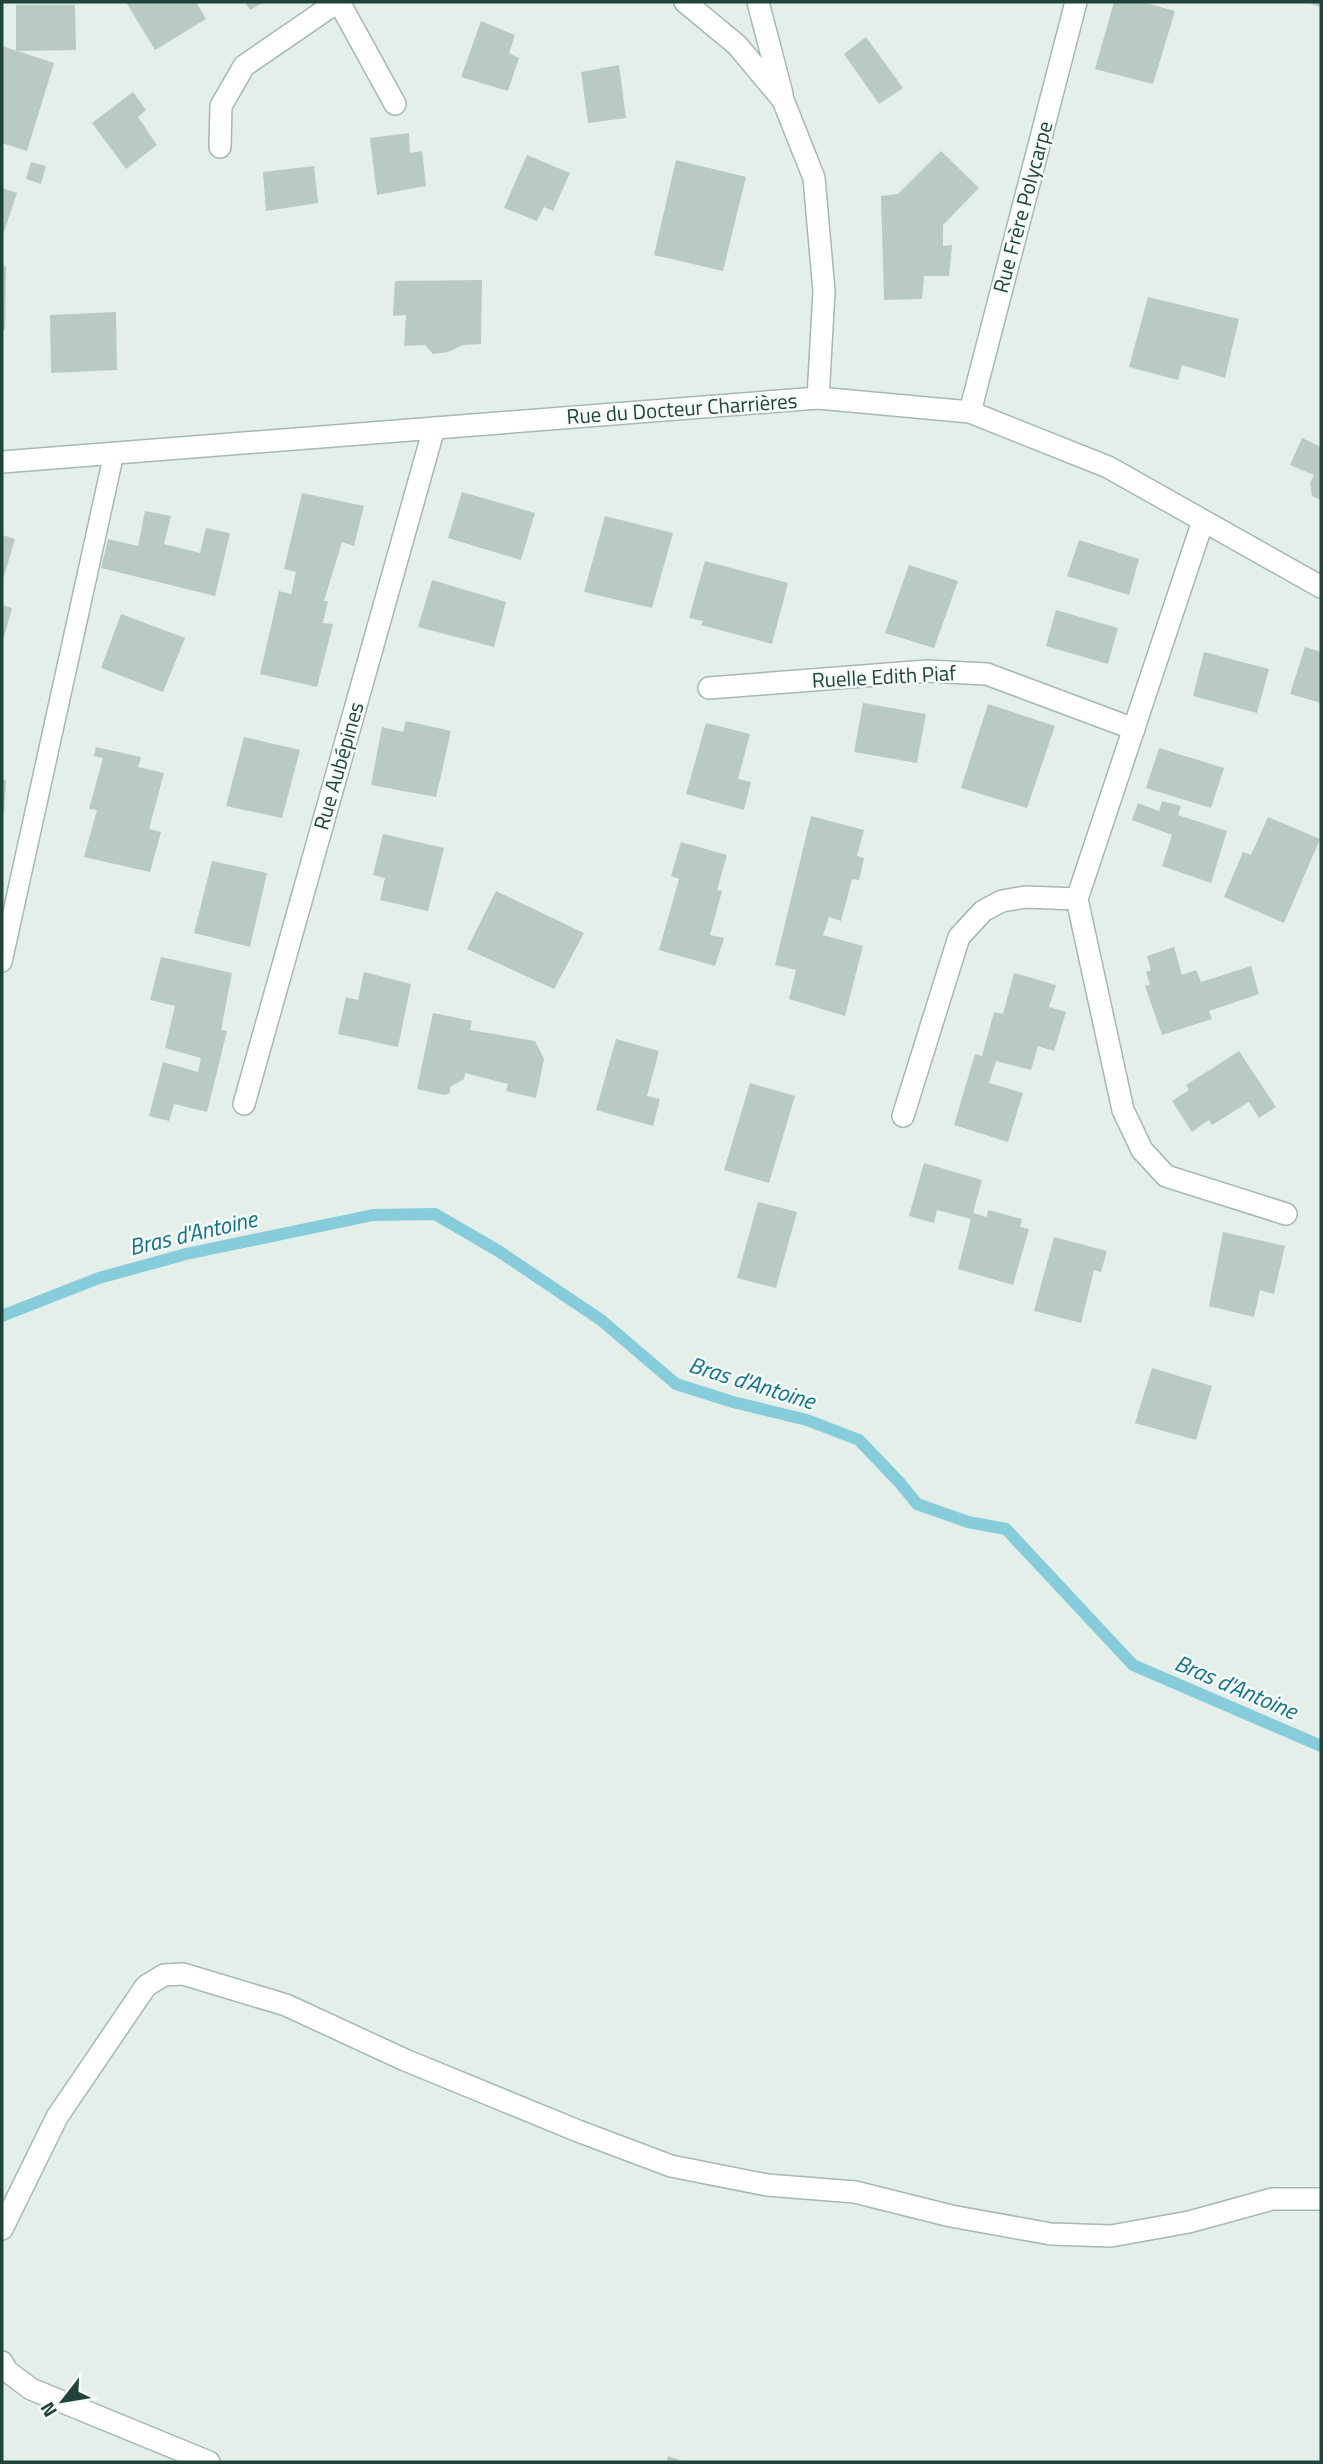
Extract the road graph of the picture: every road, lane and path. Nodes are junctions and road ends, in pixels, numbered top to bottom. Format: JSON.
{"nodes":[{"id":1,"x":338,"y":2,"type":"edge"},
{"id":2,"x":685,"y":2,"type":"edge"},
{"id":3,"x":758,"y":2,"type":"edge"},
{"id":4,"x":1076,"y":2,"type":"edge"},
{"id":5,"x":783,"y":100,"type":"junction"},
{"id":6,"x":395,"y":104,"type":"dead end"},
{"id":7,"x":220,"y":147,"type":"dead end"},
{"id":8,"x":818,"y":398,"type":"junction"},
{"id":9,"x":970,"y":412,"type":"junction"},
{"id":10,"x":434,"y":428,"type":"junction"},
{"id":11,"x":114,"y":453,"type":"junction"},
{"id":12,"x":2,"y":462,"type":"edge"},
{"id":13,"x":1203,"y":521,"type":"junction"},
{"id":14,"x":1321,"y":587,"type":"edge"},
{"id":15,"x":709,"y":688,"type":"dead end"},
{"id":16,"x":1134,"y":729,"type":"junction"},
{"id":17,"x":1077,"y":898,"type":"junction"},
{"id":18,"x":2,"y":962,"type":"edge"},
{"id":19,"x":244,"y":1104,"type":"dead end"},
{"id":20,"x":902,"y":1115,"type":"dead end"},
{"id":21,"x":1286,"y":1213,"type":"dead end"},
{"id":22,"x":1321,"y":2199,"type":"edge"},
{"id":23,"x":2,"y":2229,"type":"edge"},
{"id":24,"x":2,"y":2362,"type":"edge"},
{"id":25,"x":209,"y":2462,"type":"edge"}],
"edges":[{"from":1,"to":6,"type":"street"},
{"from":1,"to":7,"type":"street"},
{"from":2,"to":5,"type":"street"},
{"from":3,"to":5,"type":"street"},
{"from":4,"to":9,"type":"street","name":"Rue Frère Polycarpe"},
{"from":5,"to":8,"type":"street"},
{"from":8,"to":9,"type":"street","name":"Rue du Docteur Charrières"},
{"from":8,"to":10,"type":"street","name":"Rue du Docteur Charrières"},
{"from":9,"to":13,"type":"street","name":"Rue du Docteur Charrières"},
{"from":10,"to":11,"type":"street","name":"Rue du Docteur Charrières"},
{"from":10,"to":19,"type":"street","name":"Rue Aubépines"},
{"from":11,"to":12,"type":"street","name":"Rue du Docteur Charrières"},
{"from":11,"to":18,"type":"lane"},
{"from":13,"to":14,"type":"street","name":"Rue du Docteur Charrières"},
{"from":13,"to":16,"type":"street"},
{"from":15,"to":16,"type":"street","name":"Ruelle Edith Piaf"},
{"from":16,"to":17,"type":"street"},
{"from":17,"to":20,"type":"street"},
{"from":17,"to":21,"type":"street"},
{"from":22,"to":23,"type":"street"},
{"from":24,"to":25,"type":"street"}]}
